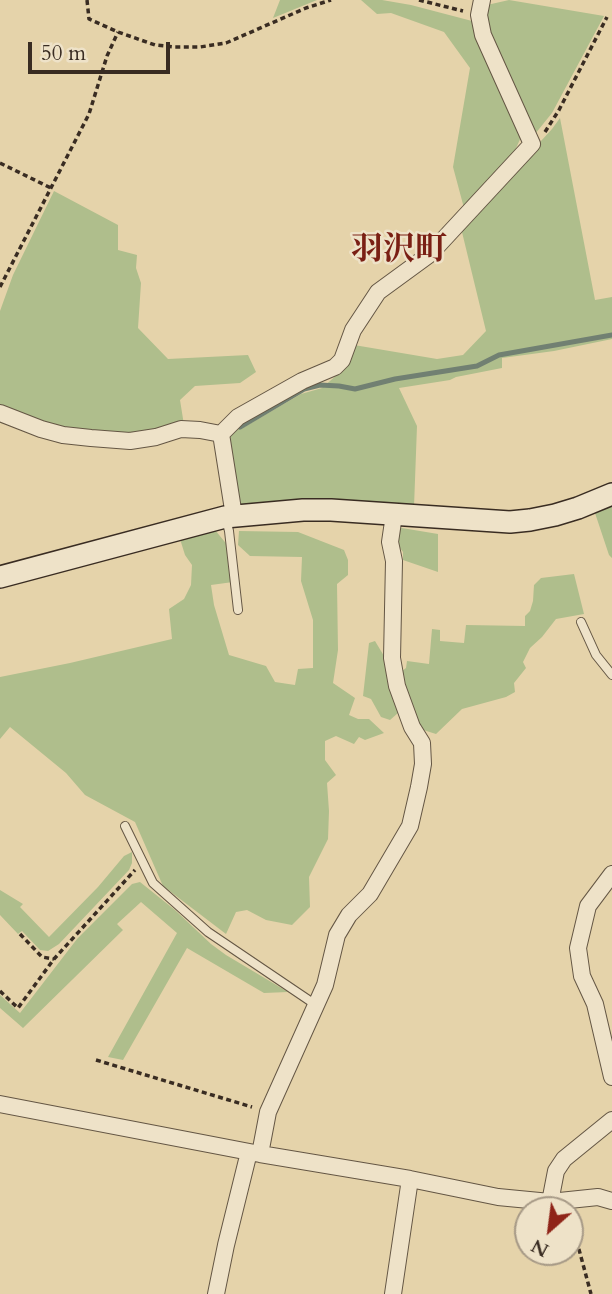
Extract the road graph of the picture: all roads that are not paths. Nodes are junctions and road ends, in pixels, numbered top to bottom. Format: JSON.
{"nodes":[{"id":1,"x":481,"y":6,"type":"edge"},
{"id":2,"x":0,"y":413,"type":"edge"},
{"id":3,"x":221,"y":434,"type":"junction"},
{"id":4,"x":612,"y":494,"type":"edge"},
{"id":5,"x":394,"y":515,"type":"junction"},
{"id":6,"x":230,"y":517,"type":"junction"},
{"id":7,"x":0,"y":577,"type":"edge"},
{"id":8,"x":238,"y":610,"type":"dead end"},
{"id":9,"x":581,"y":621,"type":"dead end"},
{"id":10,"x":612,"y":675,"type":"edge"},
{"id":11,"x":125,"y":825,"type":"dead end"},
{"id":12,"x":612,"y":874,"type":"edge"},
{"id":13,"x":316,"y":1005,"type":"junction"},
{"id":14,"x":612,"y":1077,"type":"edge"},
{"id":15,"x":0,"y":1104,"type":"edge"},
{"id":16,"x":612,"y":1119,"type":"edge"},
{"id":17,"x":255,"y":1153,"type":"junction"},
{"id":18,"x":410,"y":1179,"type":"junction"},
{"id":19,"x":551,"y":1196,"type":"edge"},
{"id":20,"x":584,"y":1198,"type":"edge"},
{"id":21,"x":514,"y":1199,"type":"edge"},
{"id":22,"x":612,"y":1201,"type":"edge"},
{"id":23,"x":216,"y":1294,"type":"edge"},
{"id":24,"x":393,"y":1294,"type":"edge"}],
"edges":[{"from":1,"to":3,"type":"street"},
{"from":2,"to":3,"type":"street"},
{"from":3,"to":6,"type":"street"},
{"from":4,"to":5,"type":"street"},
{"from":5,"to":6,"type":"street"},
{"from":5,"to":13,"type":"street"},
{"from":6,"to":7,"type":"street"},
{"from":6,"to":8,"type":"lane"},
{"from":9,"to":10,"type":"lane"},
{"from":11,"to":13,"type":"lane"},
{"from":12,"to":14,"type":"street"},
{"from":13,"to":17,"type":"street"},
{"from":15,"to":17,"type":"street"},
{"from":16,"to":19,"type":"street"},
{"from":17,"to":18,"type":"street"},
{"from":17,"to":23,"type":"street"},
{"from":18,"to":21,"type":"street"},
{"from":18,"to":24,"type":"street"},
{"from":20,"to":22,"type":"street"}]}
